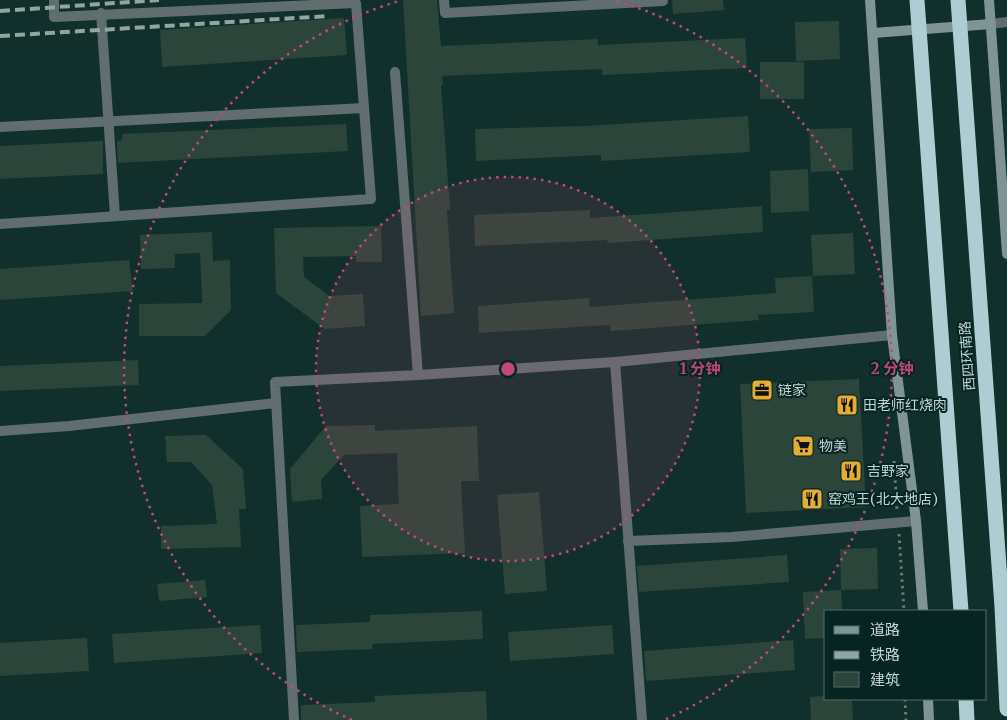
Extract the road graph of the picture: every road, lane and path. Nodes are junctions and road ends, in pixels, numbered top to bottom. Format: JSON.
{"nodes":[{"id":1,"x":54,"y":0,"type":"edge"},
{"id":2,"x":444,"y":0,"type":"edge"},
{"id":3,"x":870,"y":0,"type":"edge"},
{"id":4,"x":917,"y":0,"type":"edge"},
{"id":5,"x":958,"y":0,"type":"edge"},
{"id":6,"x":990,"y":0,"type":"edge"},
{"id":7,"x":663,"y":2,"type":"dead end"},
{"id":8,"x":100,"y":13,"type":"junction"},
{"id":9,"x":1007,"y":22,"type":"edge"},
{"id":10,"x":991,"y":24,"type":"junction"},
{"id":11,"x":960,"y":26,"type":"junction"},
{"id":12,"x":919,"y":29,"type":"junction"},
{"id":13,"x":873,"y":33,"type":"junction"},
{"id":14,"x":396,"y":72,"type":"dead end"},
{"id":15,"x":924,"y":98,"type":"junction"},
{"id":16,"x":364,"y":108,"type":"junction"},
{"id":17,"x":106,"y":122,"type":"junction"},
{"id":18,"x":0,"y":127,"type":"edge"},
{"id":19,"x":114,"y":216,"type":"junction"},
{"id":20,"x":0,"y":224,"type":"edge"},
{"id":21,"x":1007,"y":254,"type":"edge"},
{"id":22,"x":892,"y":335,"type":"junction"},
{"id":23,"x":615,"y":362,"type":"junction"},
{"id":24,"x":418,"y":375,"type":"junction"},
{"id":25,"x":276,"y":403,"type":"junction"},
{"id":26,"x":0,"y":431,"type":"edge"},
{"id":27,"x":916,"y":520,"type":"junction"},
{"id":28,"x":628,"y":541,"type":"junction"},
{"id":29,"x":1007,"y":604,"type":"edge"},
{"id":30,"x":923,"y":610,"type":"edge"},
{"id":31,"x":952,"y":610,"type":"edge"},
{"id":32,"x":961,"y":610,"type":"edge"},
{"id":33,"x":905,"y":700,"type":"edge"},
{"id":34,"x":928,"y":700,"type":"edge"},
{"id":35,"x":966,"y":700,"type":"edge"},
{"id":36,"x":1007,"y":709,"type":"edge"},
{"id":37,"x":294,"y":720,"type":"edge"},
{"id":38,"x":642,"y":720,"type":"edge"},
{"id":39,"x":906,"y":720,"type":"edge"},
{"id":40,"x":929,"y":720,"type":"edge"},
{"id":41,"x":967,"y":720,"type":"edge"}],
"edges":[{"from":1,"to":8,"type":"street"},
{"from":2,"to":7,"type":"street"},
{"from":3,"to":13,"type":"main road"},
{"from":4,"to":12,"type":"main road","name":"西四环南路"},
{"from":4,"to":15,"type":"highway","name":"西四环南路","bridge":true},
{"from":5,"to":11,"type":"main road","name":"西四环南路"},
{"from":5,"to":36,"type":"highway","name":"西四环南路","bridge":true},
{"from":6,"to":10,"type":"main road"},
{"from":8,"to":16,"type":"street"},
{"from":8,"to":17,"type":"street"},
{"from":9,"to":10,"type":"street"},
{"from":10,"to":11,"type":"main road"},
{"from":10,"to":21,"type":"main road"},
{"from":11,"to":12,"type":"main road"},
{"from":11,"to":29,"type":"main road","name":"西四环南路"},
{"from":12,"to":13,"type":"main road"},
{"from":12,"to":15,"type":"main road","name":"西四环南路"},
{"from":13,"to":22,"type":"main road"},
{"from":14,"to":24,"type":"street"},
{"from":15,"to":31,"type":"main road","name":"西四环南路"},
{"from":15,"to":32,"type":"highway","name":"西四环南路","bridge":true},
{"from":16,"to":17,"type":"street"},
{"from":16,"to":19,"type":"street"},
{"from":17,"to":18,"type":"street"},
{"from":17,"to":19,"type":"street"},
{"from":19,"to":20,"type":"street"},
{"from":22,"to":23,"type":"street"},
{"from":22,"to":27,"type":"main road"},
{"from":23,"to":24,"type":"street"},
{"from":23,"to":28,"type":"street"},
{"from":24,"to":25,"type":"street"},
{"from":25,"to":26,"type":"street"},
{"from":25,"to":37,"type":"street"},
{"from":27,"to":28,"type":"street"},
{"from":27,"to":30,"type":"main road"},
{"from":28,"to":38,"type":"street"},
{"from":33,"to":39,"type":"path"},
{"from":34,"to":40,"type":"main road"},
{"from":35,"to":41,"type":"highway"}]}
